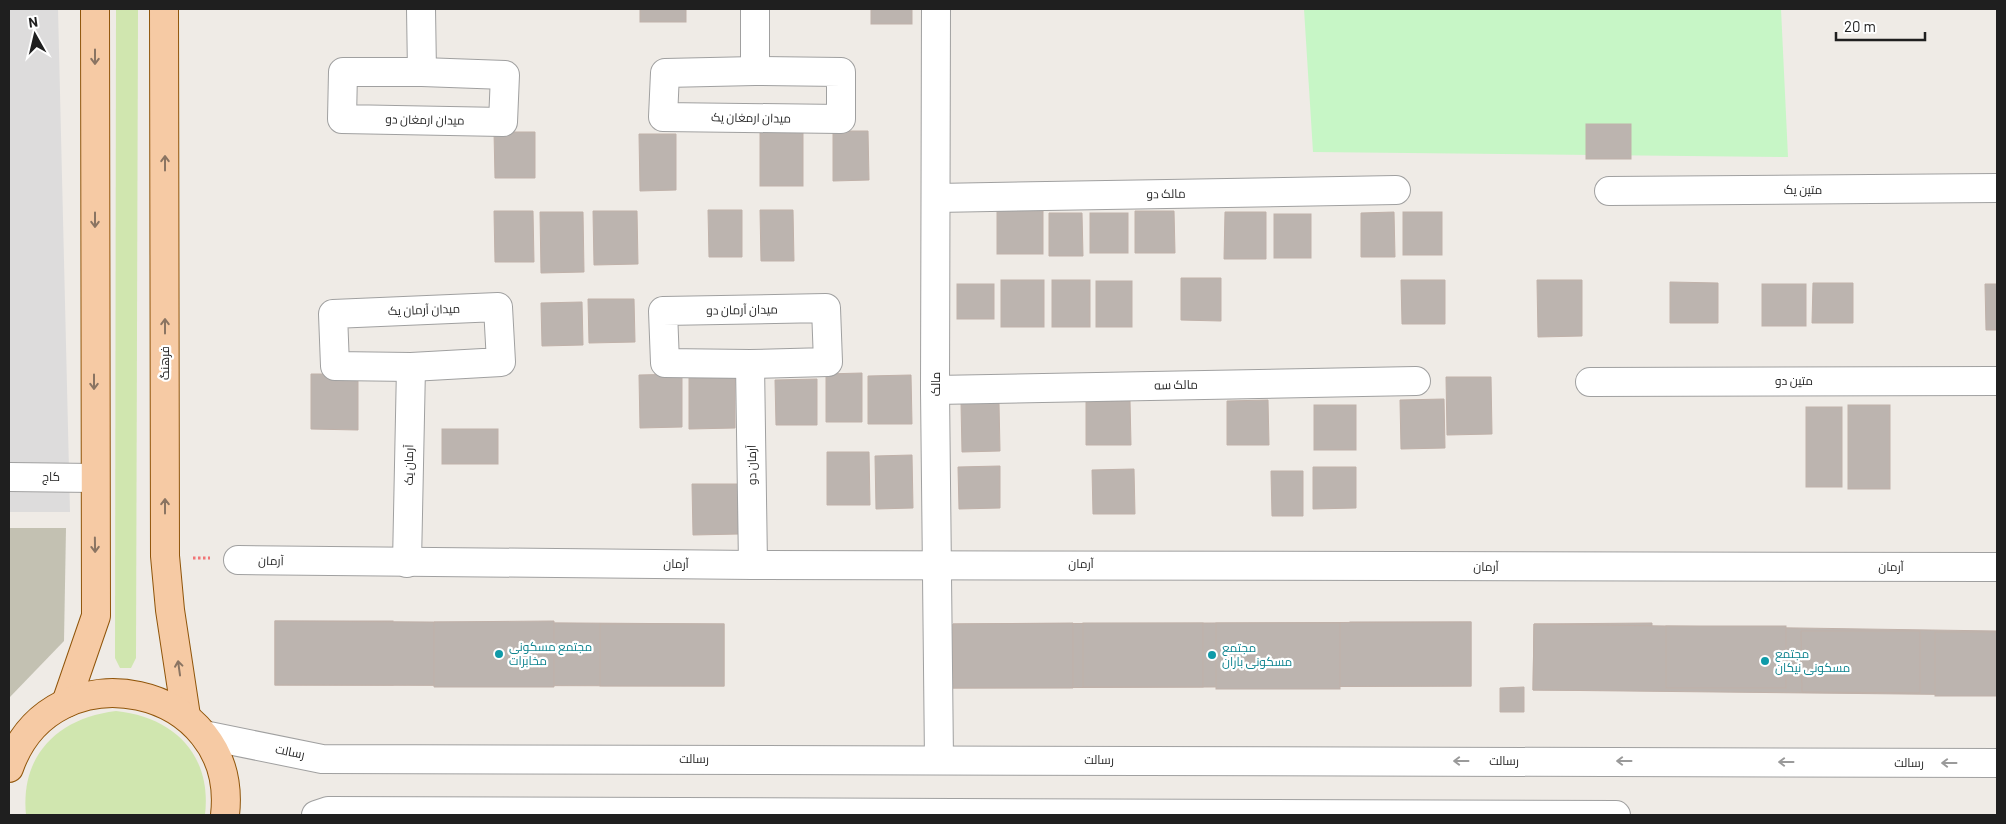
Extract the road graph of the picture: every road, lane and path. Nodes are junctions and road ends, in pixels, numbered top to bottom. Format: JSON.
{"nodes":[{"id":1,"x":95,"y":9,"type":"edge"},
{"id":2,"x":164,"y":9,"type":"edge"},
{"id":3,"x":422,"y":9,"type":"edge"},
{"id":4,"x":754,"y":9,"type":"edge"},
{"id":5,"x":936,"y":9,"type":"edge"},
{"id":6,"x":755,"y":71,"type":"junction"},
{"id":7,"x":422,"y":72,"type":"junction"},
{"id":8,"x":1997,"y":188,"type":"edge"},
{"id":9,"x":1396,"y":190,"type":"dead end"},
{"id":10,"x":1608,"y":191,"type":"dead end"},
{"id":11,"x":936,"y":198,"type":"junction"},
{"id":12,"x":750,"y":364,"type":"junction"},
{"id":13,"x":410,"y":367,"type":"junction"},
{"id":14,"x":1416,"y":381,"type":"dead end"},
{"id":15,"x":1997,"y":381,"type":"edge"},
{"id":16,"x":1590,"y":382,"type":"dead end"},
{"id":17,"x":936,"y":390,"type":"junction"},
{"id":18,"x":9,"y":477,"type":"edge"},
{"id":19,"x":94,"y":478,"type":"junction"},
{"id":20,"x":165,"y":556,"type":"junction"},
{"id":21,"x":238,"y":560,"type":"joint"},
{"id":22,"x":406,"y":563,"type":"junction"},
{"id":23,"x":937,"y":564,"type":"junction"},
{"id":24,"x":753,"y":565,"type":"junction"},
{"id":25,"x":1997,"y":567,"type":"edge"},
{"id":26,"x":66,"y":703,"type":"junction"},
{"id":27,"x":195,"y":726,"type":"junction"},
{"id":28,"x":939,"y":760,"type":"junction"},
{"id":29,"x":1997,"y":763,"type":"edge"},
{"id":30,"x":9,"y":768,"type":"edge"},
{"id":31,"x":225,"y":815,"type":"edge"},
{"id":32,"x":316,"y":815,"type":"edge"},
{"id":33,"x":1616,"y":815,"type":"edge"}],
"edges":[{"from":1,"to":19,"type":"main road","one_way":true},
{"from":20,"to":2,"type":"main road","name":"فرهنگ","one_way":true},
{"from":3,"to":7,"type":"street"},
{"from":4,"to":6,"type":"street"},
{"from":5,"to":11,"type":"street","name":"مالک"},
{"from":6,"to":6,"type":"street","name":"میدان ارمغان یک"},
{"from":7,"to":7,"type":"street","name":"میدان ارمغان دو"},
{"from":8,"to":10,"type":"street","name":"متین یک"},
{"from":9,"to":11,"type":"street","name":"مالک دو"},
{"from":11,"to":17,"type":"street","name":"مالک"},
{"from":12,"to":12,"type":"street","name":"میدان آرمان دو"},
{"from":12,"to":24,"type":"street","name":"آرمان دو"},
{"from":13,"to":13,"type":"street","name":"میدان آرمان یک"},
{"from":13,"to":22,"type":"street","name":"آرمان یک"},
{"from":14,"to":17,"type":"street","name":"مالک سه"},
{"from":15,"to":16,"type":"street","name":"متین دو"},
{"from":17,"to":23,"type":"street","name":"مالک"},
{"from":18,"to":19,"type":"street","name":"کاج"},
{"from":19,"to":26,"type":"main road","one_way":true},
{"from":20,"to":21,"type":"path"},
{"from":27,"to":20,"type":"main road","name":"فرهنگ","one_way":true},
{"from":21,"to":22,"type":"street","name":"آرمان"},
{"from":22,"to":24,"type":"street","name":"آرمان"},
{"from":23,"to":24,"type":"street","name":"آرمان"},
{"from":23,"to":25,"type":"street","name":"آرمان"},
{"from":23,"to":28,"type":"street","name":"مالک"},
{"from":26,"to":27,"type":"main road"},
{"from":26,"to":30,"type":"main road"},
{"from":27,"to":28,"type":"street","name":"رسالت"},
{"from":27,"to":31,"type":"main road"},
{"from":29,"to":28,"type":"street","name":"رسالت","one_way":true},
{"from":32,"to":33,"type":"street"}]}
